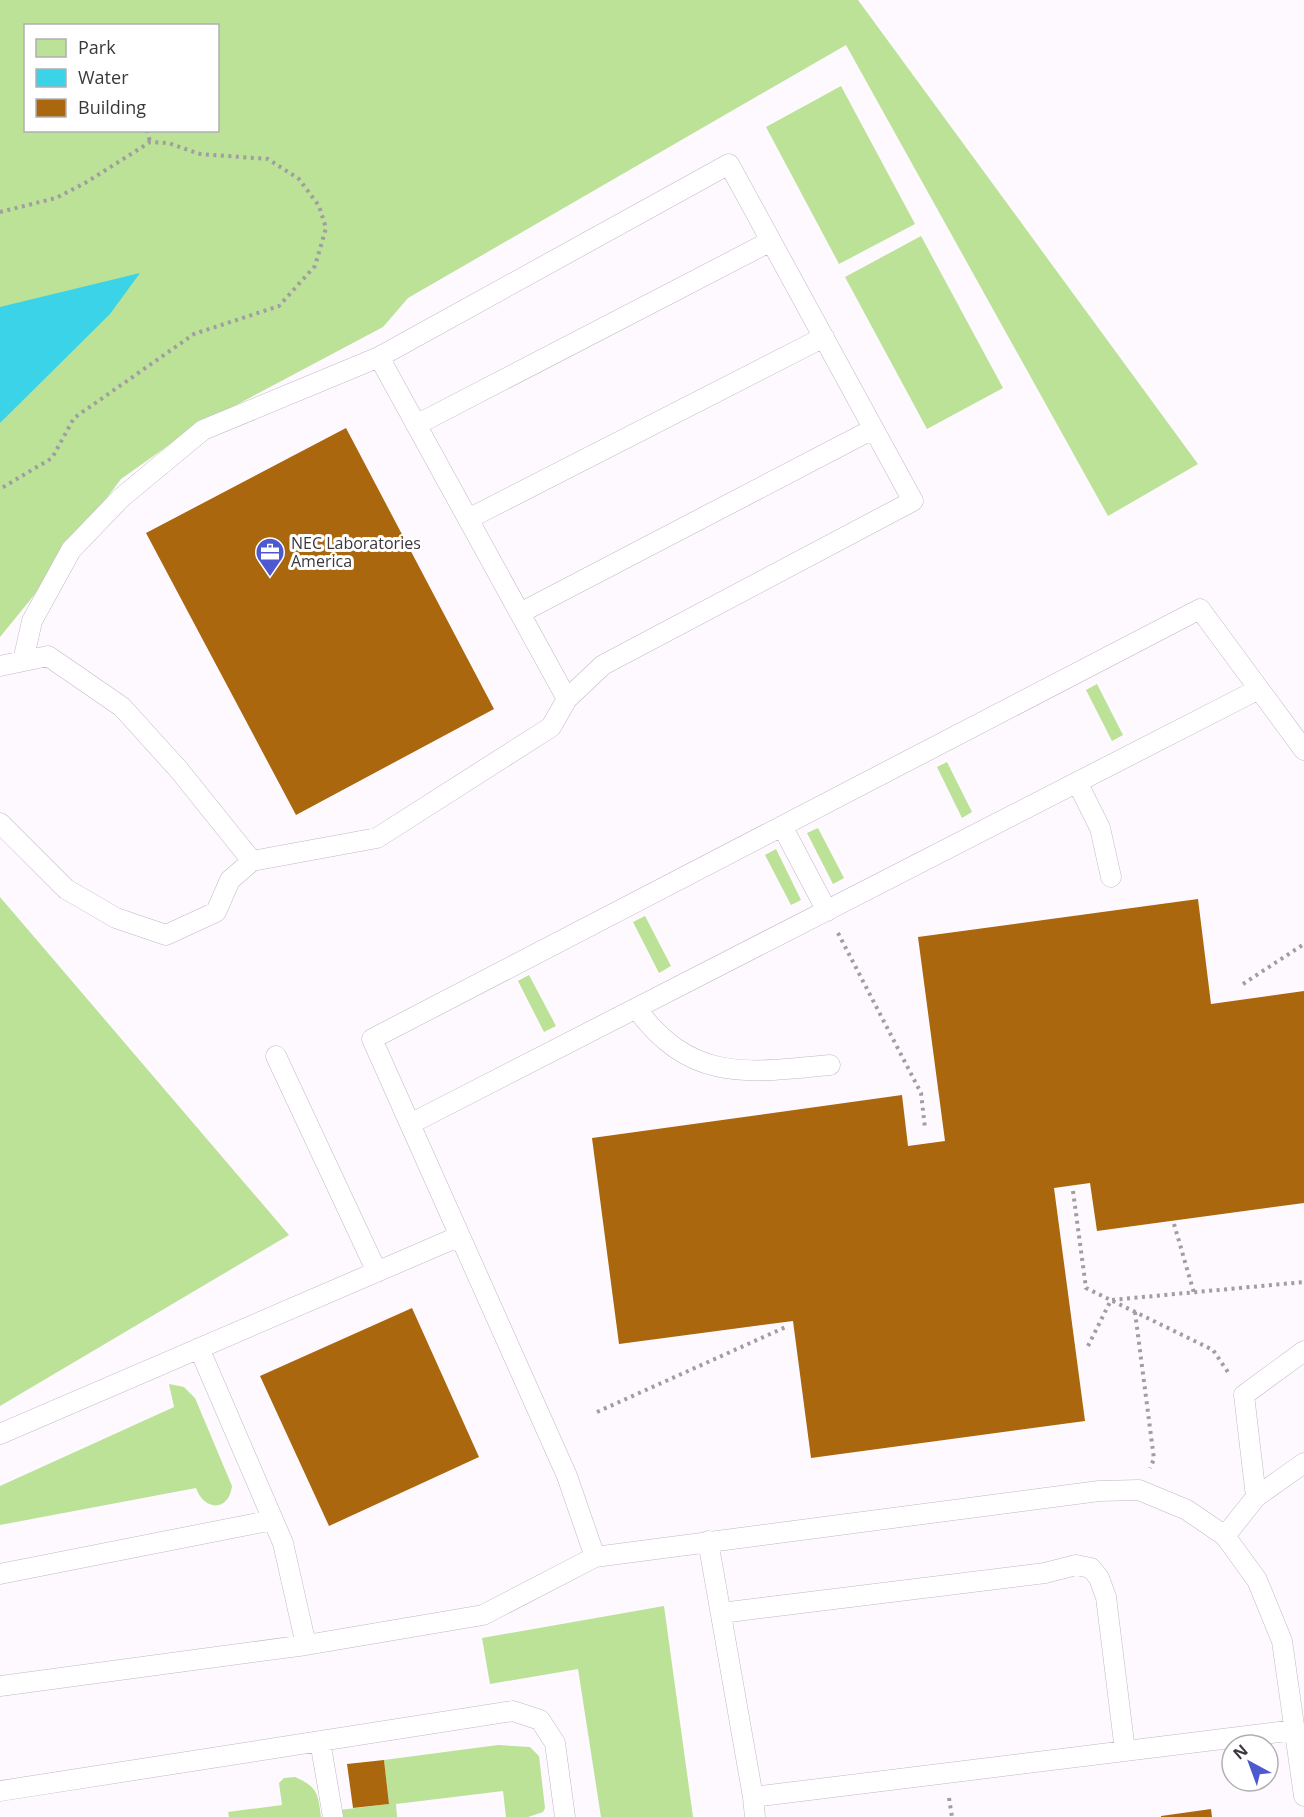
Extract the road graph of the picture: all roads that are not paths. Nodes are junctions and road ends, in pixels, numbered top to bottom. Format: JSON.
{"nodes":[{"id":1,"x":771,"y":241,"type":"junction"},
{"id":2,"x":824,"y":337,"type":"junction"},
{"id":3,"x":379,"y":357,"type":"junction"},
{"id":4,"x":416,"y":425,"type":"junction"},
{"id":5,"x":873,"y":429,"type":"junction"},
{"id":6,"x":468,"y":519,"type":"junction"},
{"id":7,"x":520,"y":613,"type":"junction"},
{"id":8,"x":23,"y":661,"type":"junction"},
{"id":9,"x":0,"y":666,"type":"edge"},
{"id":10,"x":1259,"y":689,"type":"junction"},
{"id":11,"x":567,"y":699,"type":"junction"},
{"id":12,"x":1304,"y":750,"type":"edge"},
{"id":13,"x":1077,"y":782,"type":"junction"},
{"id":14,"x":0,"y":823,"type":"edge"},
{"id":15,"x":782,"y":826,"type":"junction"},
{"id":16,"x":252,"y":861,"type":"junction"},
{"id":17,"x":1111,"y":877,"type":"dead end"},
{"id":18,"x":827,"y":911,"type":"junction"},
{"id":19,"x":636,"y":1008,"type":"junction"},
{"id":20,"x":276,"y":1056,"type":"dead end"},
{"id":21,"x":830,"y":1065,"type":"dead end"},
{"id":22,"x":410,"y":1124,"type":"junction"},
{"id":23,"x":460,"y":1236,"type":"junction"},
{"id":24,"x":377,"y":1272,"type":"junction"},
{"id":25,"x":198,"y":1348,"type":"junction"},
{"id":26,"x":1304,"y":1351,"type":"edge"},
{"id":27,"x":0,"y":1434,"type":"edge"},
{"id":28,"x":1304,"y":1463,"type":"edge"},
{"id":29,"x":1256,"y":1497,"type":"junction"},
{"id":30,"x":273,"y":1520,"type":"junction"},
{"id":31,"x":1225,"y":1536,"type":"junction"},
{"id":32,"x":708,"y":1541,"type":"junction"},
{"id":33,"x":595,"y":1557,"type":"junction"},
{"id":34,"x":0,"y":1574,"type":"edge"},
{"id":35,"x":721,"y":1613,"type":"junction"},
{"id":36,"x":306,"y":1645,"type":"junction"},
{"id":37,"x":0,"y":1686,"type":"edge"},
{"id":38,"x":1295,"y":1730,"type":"junction"},
{"id":39,"x":320,"y":1741,"type":"junction"},
{"id":40,"x":1125,"y":1751,"type":"junction"},
{"id":41,"x":0,"y":1791,"type":"edge"},
{"id":42,"x":1304,"y":1796,"type":"edge"},
{"id":43,"x":753,"y":1797,"type":"junction"},
{"id":44,"x":333,"y":1817,"type":"edge"},
{"id":45,"x":565,"y":1817,"type":"edge"},
{"id":46,"x":755,"y":1817,"type":"edge"}],
"edges":[{"from":1,"to":2,"type":"lane"},
{"from":1,"to":3,"type":"lane"},
{"from":1,"to":4,"type":"lane"},
{"from":2,"to":5,"type":"lane"},
{"from":2,"to":6,"type":"lane"},
{"from":3,"to":4,"type":"lane"},
{"from":3,"to":8,"type":"lane"},
{"from":4,"to":6,"type":"lane"},
{"from":5,"to":7,"type":"lane"},
{"from":5,"to":11,"type":"lane"},
{"from":6,"to":7,"type":"lane"},
{"from":7,"to":11,"type":"lane"},
{"from":8,"to":9,"type":"lane"},
{"from":8,"to":16,"type":"lane"},
{"from":10,"to":12,"type":"lane"},
{"from":10,"to":13,"type":"lane"},
{"from":10,"to":15,"type":"lane"},
{"from":11,"to":16,"type":"lane"},
{"from":13,"to":17,"type":"lane"},
{"from":13,"to":18,"type":"lane"},
{"from":14,"to":16,"type":"lane"},
{"from":15,"to":18,"type":"lane"},
{"from":15,"to":22,"type":"lane"},
{"from":18,"to":19,"type":"lane"},
{"from":19,"to":21,"type":"lane"},
{"from":19,"to":22,"type":"lane"},
{"from":20,"to":24,"type":"lane"},
{"from":22,"to":23,"type":"lane"},
{"from":23,"to":24,"type":"lane"},
{"from":23,"to":33,"type":"lane"},
{"from":24,"to":25,"type":"lane"},
{"from":25,"to":27,"type":"lane"},
{"from":25,"to":30,"type":"lane"},
{"from":26,"to":29,"type":"lane"},
{"from":28,"to":29,"type":"lane"},
{"from":29,"to":31,"type":"lane"},
{"from":30,"to":34,"type":"lane"},
{"from":30,"to":36,"type":"lane"},
{"from":31,"to":32,"type":"lane"},
{"from":31,"to":38,"type":"lane"},
{"from":32,"to":33,"type":"lane"},
{"from":32,"to":35,"type":"lane"},
{"from":33,"to":36,"type":"lane"},
{"from":35,"to":40,"type":"lane"},
{"from":35,"to":43,"type":"lane"},
{"from":36,"to":37,"type":"lane"},
{"from":38,"to":40,"type":"lane"},
{"from":38,"to":42,"type":"lane"},
{"from":39,"to":41,"type":"lane"},
{"from":39,"to":44,"type":"lane"},
{"from":39,"to":45,"type":"lane"},
{"from":40,"to":43,"type":"lane"},
{"from":43,"to":46,"type":"lane"}]}
